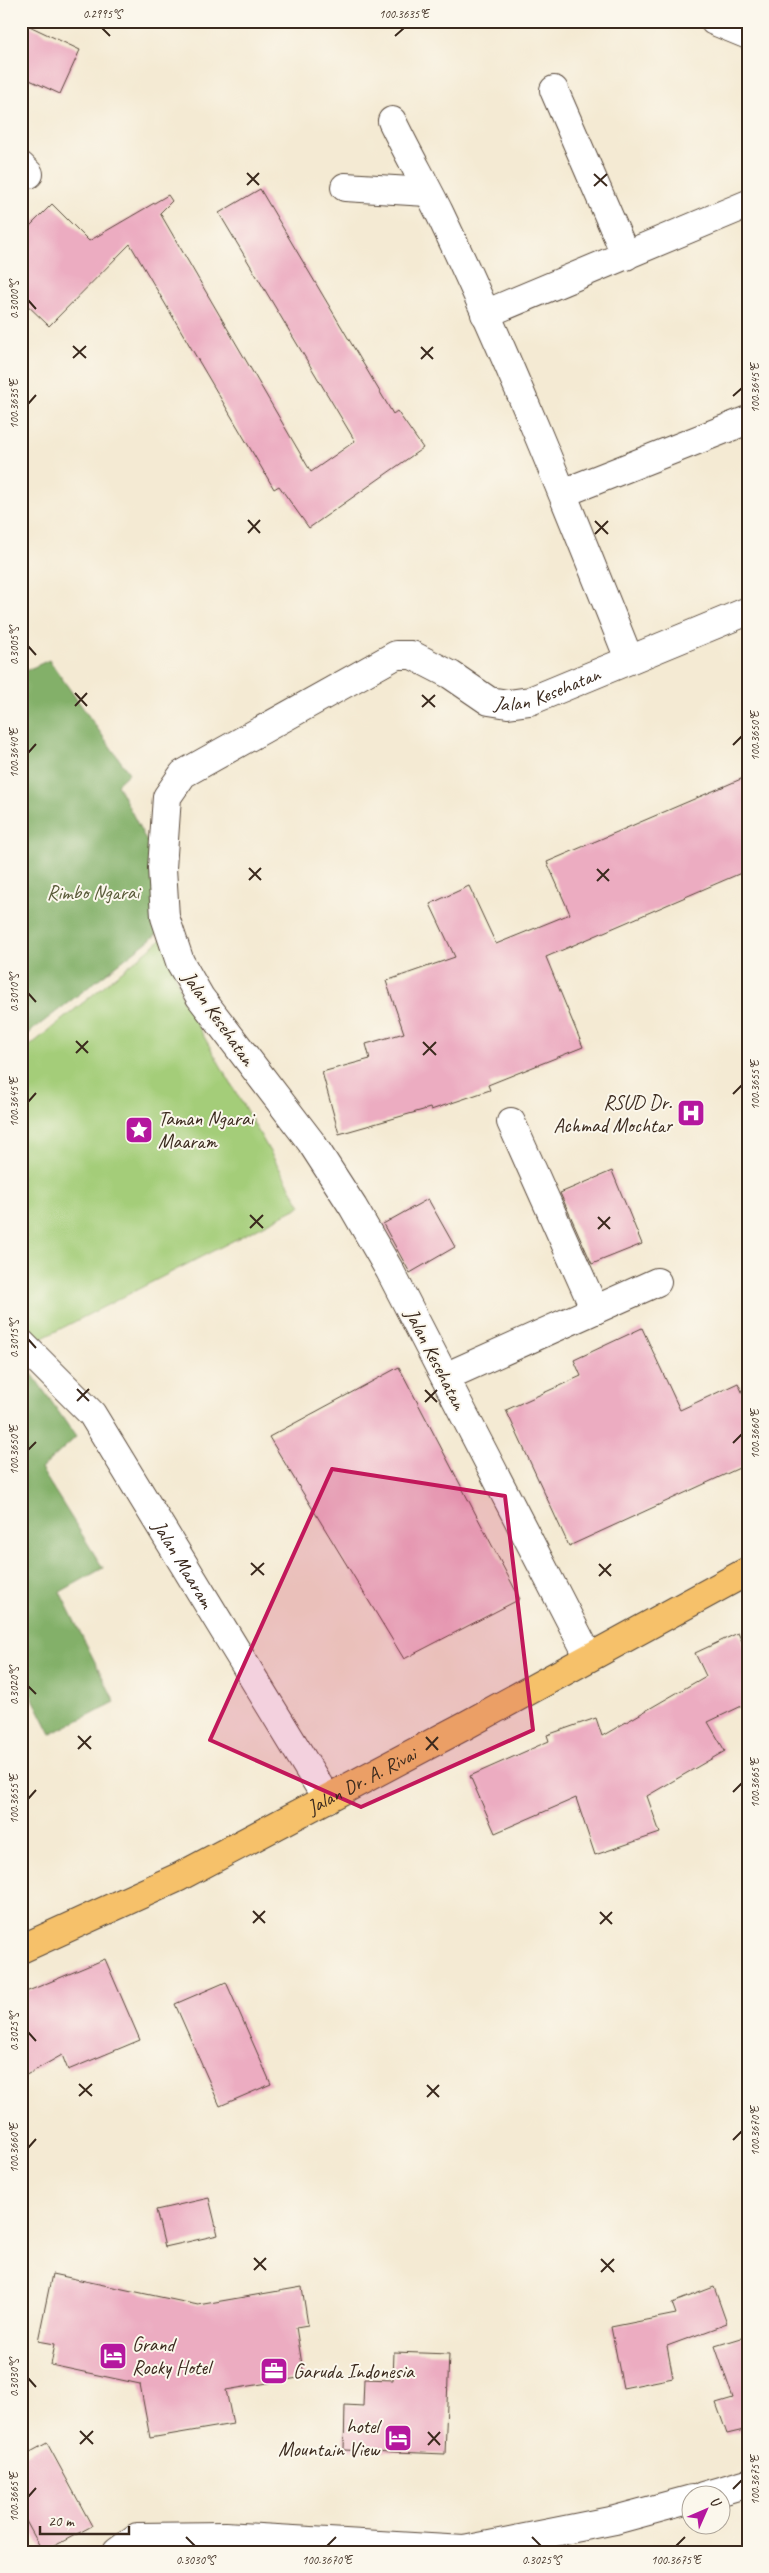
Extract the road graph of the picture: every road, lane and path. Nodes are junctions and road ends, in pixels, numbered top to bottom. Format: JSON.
{"nodes":[{"id":1,"x":714,"y":21,"type":"edge"},
{"id":2,"x":748,"y":35,"type":"edge"},
{"id":3,"x":554,"y":90,"type":"dead end"},
{"id":4,"x":392,"y":121,"type":"dead end"},
{"id":5,"x":345,"y":187,"type":"dead end"},
{"id":6,"x":427,"y":192,"type":"junction"},
{"id":7,"x":748,"y":204,"type":"edge"},
{"id":8,"x":626,"y":256,"type":"junction"},
{"id":9,"x":485,"y":314,"type":"junction"},
{"id":10,"x":748,"y":420,"type":"edge"},
{"id":11,"x":563,"y":493,"type":"junction"},
{"id":12,"x":748,"y":611,"type":"edge"},
{"id":13,"x":629,"y":659,"type":"junction"},
{"id":14,"x":511,"y":1122,"type":"dead end"},
{"id":15,"x":657,"y":1282,"type":"dead end"},
{"id":16,"x":595,"y":1310,"type":"junction"},
{"id":17,"x":21,"y":1343,"type":"edge"},
{"id":18,"x":445,"y":1376,"type":"junction"},
{"id":19,"x":748,"y":1571,"type":"edge"},
{"id":20,"x":589,"y":1658,"type":"junction"},
{"id":21,"x":327,"y":1800,"type":"junction"},
{"id":22,"x":21,"y":1949,"type":"edge"},
{"id":23,"x":748,"y":2483,"type":"edge"},
{"id":24,"x":732,"y":2488,"type":"edge"},
{"id":25,"x":682,"y":2502,"type":"edge"},
{"id":26,"x":466,"y":2551,"type":"edge"},
{"id":27,"x":117,"y":2552,"type":"edge"}],
"edges":[{"from":1,"to":2,"type":"street"},
{"from":3,"to":8,"type":"street"},
{"from":4,"to":6,"type":"street"},
{"from":5,"to":6,"type":"street"},
{"from":6,"to":9,"type":"street"},
{"from":7,"to":8,"type":"street"},
{"from":8,"to":9,"type":"street"},
{"from":9,"to":11,"type":"street"},
{"from":10,"to":11,"type":"street"},
{"from":11,"to":13,"type":"street"},
{"from":12,"to":13,"type":"street","name":"Jalan Kesehatan"},
{"from":13,"to":18,"type":"street","name":"Jalan Kesehatan"},
{"from":14,"to":16,"type":"street"},
{"from":15,"to":16,"type":"street"},
{"from":16,"to":18,"type":"street"},
{"from":17,"to":21,"type":"street","name":"Jalan Maaram"},
{"from":18,"to":20,"type":"street","name":"Jalan Kesehatan"},
{"from":19,"to":20,"type":"main road","name":"Jalan Dr. A. Rivai"},
{"from":20,"to":21,"type":"main road","name":"Jalan Dr. A. Rivai"},
{"from":21,"to":22,"type":"main road","name":"Jalan Dr. A. Rivai"},
{"from":23,"to":24,"type":"street"},
{"from":25,"to":26,"type":"street"},
{"from":26,"to":27,"type":"street"}]}
